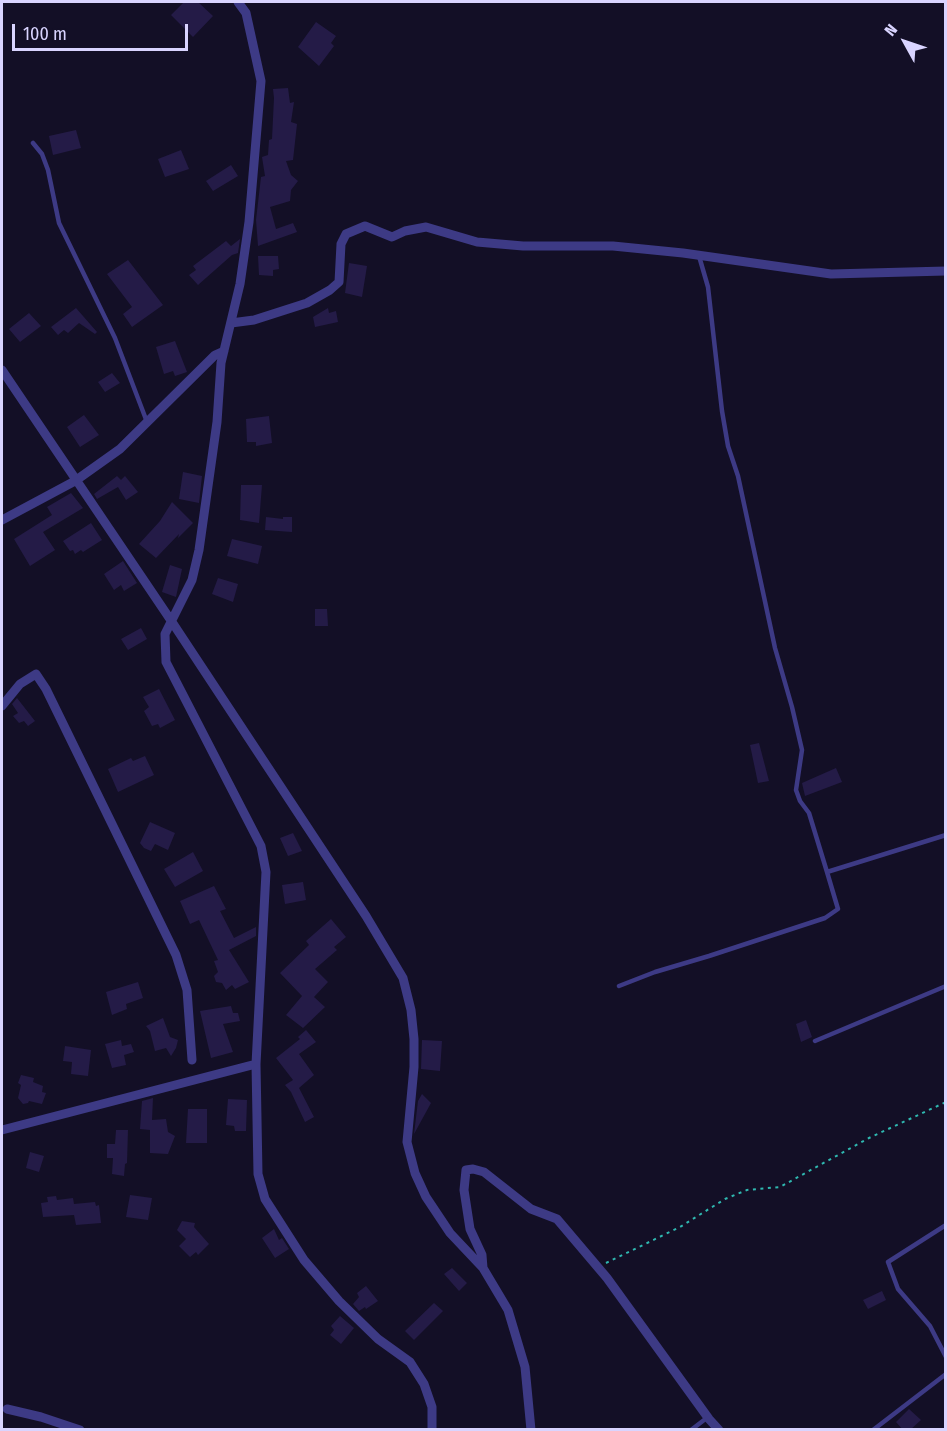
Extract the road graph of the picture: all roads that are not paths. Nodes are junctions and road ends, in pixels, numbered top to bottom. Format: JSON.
{"nodes":[{"id":1,"x":238,"y":2,"type":"edge"},
{"id":2,"x":33,"y":143,"type":"dead end"},
{"id":3,"x":699,"y":256,"type":"junction"},
{"id":4,"x":945,"y":271,"type":"edge"},
{"id":5,"x":231,"y":323,"type":"junction"},
{"id":6,"x":224,"y":351,"type":"junction"},
{"id":7,"x":2,"y":370,"type":"edge"},
{"id":8,"x":147,"y":422,"type":"junction"},
{"id":9,"x":75,"y":482,"type":"junction"},
{"id":10,"x":3,"y":517,"type":"edge"},
{"id":11,"x":172,"y":622,"type":"junction"},
{"id":12,"x":2,"y":706,"type":"edge"},
{"id":13,"x":945,"y":835,"type":"edge"},
{"id":14,"x":827,"y":872,"type":"junction"},
{"id":15,"x":619,"y":986,"type":"dead end"},
{"id":16,"x":945,"y":986,"type":"edge"},
{"id":17,"x":815,"y":1041,"type":"dead end"},
{"id":18,"x":192,"y":1060,"type":"dead end"},
{"id":19,"x":256,"y":1064,"type":"junction"},
{"id":20,"x":2,"y":1130,"type":"edge"},
{"id":21,"x":945,"y":1225,"type":"edge"},
{"id":22,"x":483,"y":1268,"type":"junction"},
{"id":23,"x":945,"y":1357,"type":"edge"},
{"id":24,"x":945,"y":1374,"type":"edge"},
{"id":25,"x":7,"y":1409,"type":"dead end"},
{"id":26,"x":708,"y":1417,"type":"junction"},
{"id":27,"x":80,"y":1430,"type":"edge"},
{"id":28,"x":432,"y":1430,"type":"edge"},
{"id":29,"x":531,"y":1430,"type":"edge"},
{"id":30,"x":691,"y":1430,"type":"edge"},
{"id":31,"x":719,"y":1430,"type":"edge"},
{"id":32,"x":873,"y":1430,"type":"edge"}],
"edges":[{"from":1,"to":5,"type":"street"},
{"from":2,"to":8,"type":"lane"},
{"from":3,"to":4,"type":"street"},
{"from":3,"to":5,"type":"street"},
{"from":3,"to":14,"type":"lane"},
{"from":5,"to":6,"type":"street"},
{"from":6,"to":8,"type":"street"},
{"from":6,"to":11,"type":"street"},
{"from":7,"to":9,"type":"street"},
{"from":8,"to":9,"type":"street"},
{"from":9,"to":10,"type":"street"},
{"from":9,"to":11,"type":"street"},
{"from":11,"to":19,"type":"street"},
{"from":11,"to":22,"type":"street"},
{"from":12,"to":18,"type":"street"},
{"from":13,"to":14,"type":"lane"},
{"from":14,"to":15,"type":"lane"},
{"from":16,"to":17,"type":"lane"},
{"from":19,"to":20,"type":"street"},
{"from":19,"to":28,"type":"street"},
{"from":21,"to":23,"type":"lane"},
{"from":22,"to":26,"type":"street"},
{"from":22,"to":29,"type":"street"},
{"from":24,"to":32,"type":"lane"},
{"from":25,"to":27,"type":"street"},
{"from":26,"to":30,"type":"lane"},
{"from":26,"to":31,"type":"street"}]}
